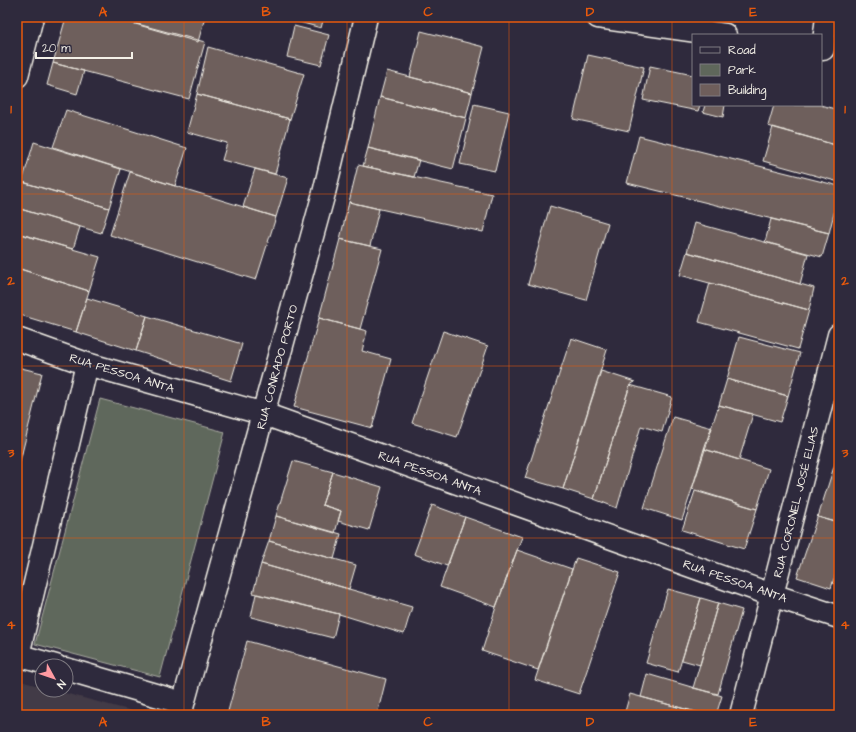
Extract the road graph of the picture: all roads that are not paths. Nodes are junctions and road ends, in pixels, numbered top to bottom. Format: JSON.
{"nodes":[{"id":1,"x":32,"y":17,"type":"edge"},
{"id":2,"x":366,"y":17,"type":"edge"},
{"id":3,"x":598,"y":17,"type":"edge"},
{"id":4,"x":827,"y":17,"type":"edge"},
{"id":5,"x":718,"y":34,"type":"edge"},
{"id":6,"x":828,"y":51,"type":"edge"},
{"id":7,"x":17,"y":76,"type":"edge"},
{"id":8,"x":839,"y":335,"type":"edge"},
{"id":9,"x":17,"y":339,"type":"edge"},
{"id":10,"x":87,"y":364,"type":"junction"},
{"id":11,"x":264,"y":414,"type":"junction"},
{"id":12,"x":772,"y":595,"type":"junction"},
{"id":13,"x":839,"y":617,"type":"edge"},
{"id":14,"x":17,"y":655,"type":"edge"},
{"id":15,"x":34,"y":660,"type":"edge"},
{"id":16,"x":74,"y":672,"type":"edge"},
{"id":17,"x":182,"y":709,"type":"edge"},
{"id":18,"x":741,"y":715,"type":"edge"}],
"edges":[{"from":1,"to":7,"type":"street"},
{"from":2,"to":11,"type":"street","name":"RUA CONRADO PORTO"},
{"from":3,"to":5,"type":"street"},
{"from":4,"to":6,"type":"street"},
{"from":8,"to":12,"type":"street","name":"RUA CORONEL JOSÉ ELIAS"},
{"from":9,"to":10,"type":"street","name":"RUA PESSOA ANTA"},
{"from":10,"to":11,"type":"street","name":"RUA PESSOA ANTA"},
{"from":10,"to":14,"type":"street"},
{"from":11,"to":12,"type":"street","name":"RUA PESSOA ANTA"},
{"from":11,"to":17,"type":"street","name":"RUA CONRADO PORTO"},
{"from":12,"to":13,"type":"street","name":"RUA PESSOA ANTA"},
{"from":12,"to":18,"type":"street","name":"RUA CORONEL JOSÉ ELIAS"},
{"from":14,"to":15,"type":"street"},
{"from":16,"to":17,"type":"street"}]}
